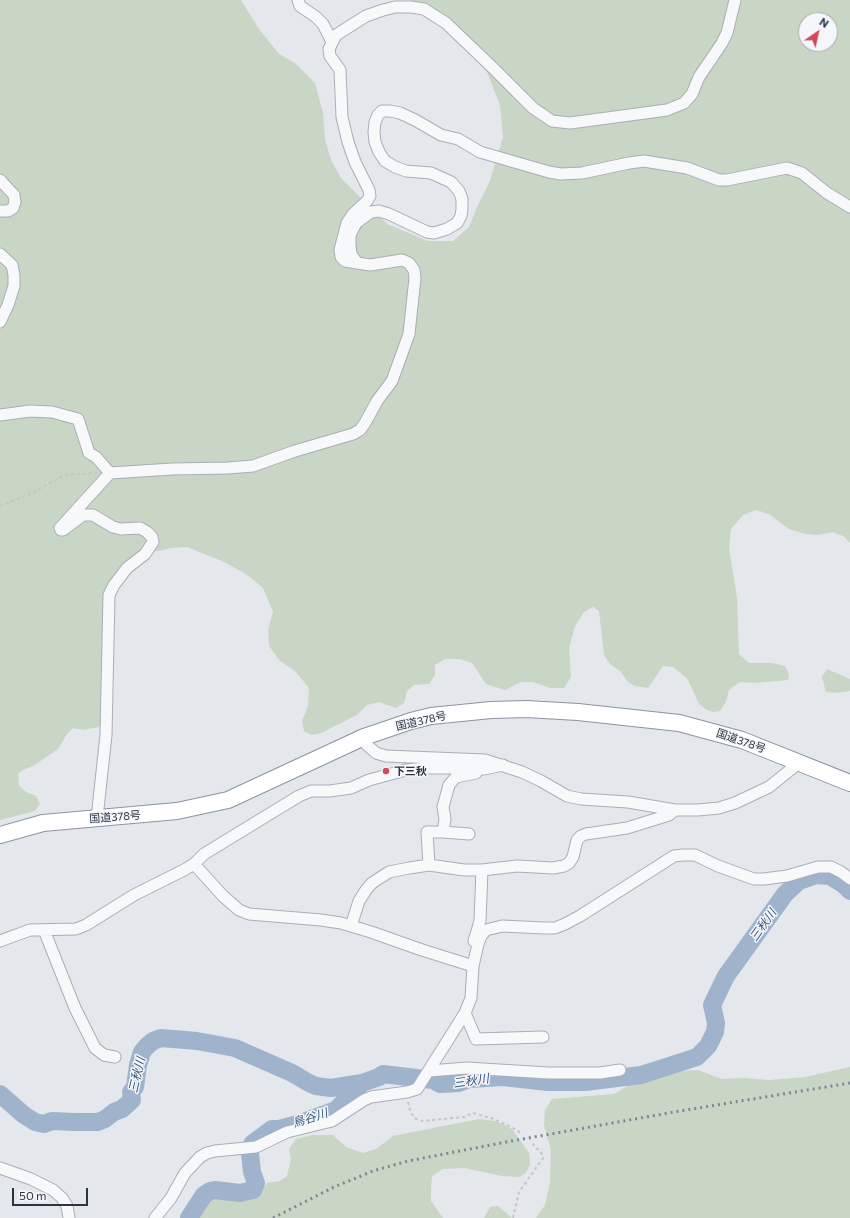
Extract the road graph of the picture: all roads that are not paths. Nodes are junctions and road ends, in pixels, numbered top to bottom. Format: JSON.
{"nodes":[{"id":1,"x":298,"y":0,"type":"edge"},
{"id":2,"x":735,"y":0,"type":"edge"},
{"id":3,"x":332,"y":42,"type":"junction"},
{"id":4,"x":0,"y":180,"type":"edge"},
{"id":5,"x":850,"y":207,"type":"edge"},
{"id":6,"x":0,"y":211,"type":"edge"},
{"id":7,"x":0,"y":254,"type":"edge"},
{"id":8,"x":356,"y":263,"type":"junction"},
{"id":9,"x":0,"y":322,"type":"edge"},
{"id":10,"x":0,"y":416,"type":"edge"},
{"id":11,"x":110,"y":473,"type":"junction"},
{"id":12,"x":364,"y":737,"type":"junction"},
{"id":13,"x":800,"y":762,"type":"junction"},
{"id":14,"x":503,"y":765,"type":"junction"},
{"id":15,"x":484,"y":770,"type":"junction"},
{"id":16,"x":850,"y":783,"type":"edge"},
{"id":17,"x":676,"y":810,"type":"junction"},
{"id":18,"x":97,"y":818,"type":"junction"},
{"id":19,"x":443,"y":832,"type":"junction"},
{"id":20,"x":469,"y":834,"type":"dead end"},
{"id":21,"x":0,"y":835,"type":"edge"},
{"id":22,"x":194,"y":864,"type":"junction"},
{"id":23,"x":430,"y":865,"type":"junction"},
{"id":24,"x":482,"y":870,"type":"junction"},
{"id":25,"x":850,"y":879,"type":"edge"},
{"id":26,"x":351,"y":926,"type":"junction"},
{"id":27,"x":44,"y":930,"type":"junction"},
{"id":28,"x":0,"y":941,"type":"edge"},
{"id":29,"x":477,"y":951,"type":"junction"},
{"id":30,"x":474,"y":966,"type":"junction"},
{"id":31,"x":465,"y":1012,"type":"junction"},
{"id":32,"x":543,"y":1037,"type":"dead end"},
{"id":33,"x":115,"y":1057,"type":"dead end"},
{"id":34,"x":620,"y":1070,"type":"dead end"},
{"id":35,"x":427,"y":1073,"type":"junction"},
{"id":36,"x":0,"y":1168,"type":"edge"},
{"id":37,"x":69,"y":1218,"type":"edge"},
{"id":38,"x":155,"y":1218,"type":"edge"}],
"edges":[{"from":1,"to":3,"type":"street"},
{"from":2,"to":3,"type":"street"},
{"from":3,"to":8,"type":"street"},
{"from":4,"to":6,"type":"street"},
{"from":5,"to":8,"type":"street"},
{"from":7,"to":9,"type":"street"},
{"from":8,"to":11,"type":"street"},
{"from":10,"to":11,"type":"street"},
{"from":11,"to":18,"type":"street"},
{"from":12,"to":13,"type":"highway","name":"国道378号"},
{"from":12,"to":14,"type":"street"},
{"from":12,"to":18,"type":"highway","name":"国道378号"},
{"from":13,"to":16,"type":"highway","name":"国道378号"},
{"from":13,"to":17,"type":"street"},
{"from":14,"to":15,"type":"street"},
{"from":14,"to":17,"type":"street"},
{"from":15,"to":19,"type":"street"},
{"from":15,"to":22,"type":"street"},
{"from":17,"to":24,"type":"street"},
{"from":18,"to":21,"type":"highway","name":"国道378号"},
{"from":19,"to":20,"type":"street"},
{"from":19,"to":23,"type":"street"},
{"from":22,"to":26,"type":"street"},
{"from":22,"to":27,"type":"street"},
{"from":23,"to":24,"type":"street"},
{"from":23,"to":26,"type":"street"},
{"from":24,"to":29,"type":"street"},
{"from":25,"to":29,"type":"street"},
{"from":26,"to":30,"type":"street"},
{"from":27,"to":28,"type":"street"},
{"from":27,"to":33,"type":"street"},
{"from":29,"to":30,"type":"street"},
{"from":30,"to":31,"type":"street"},
{"from":31,"to":32,"type":"street"},
{"from":31,"to":35,"type":"street"},
{"from":34,"to":35,"type":"street"},
{"from":35,"to":38,"type":"street"},
{"from":36,"to":37,"type":"street"}]}
